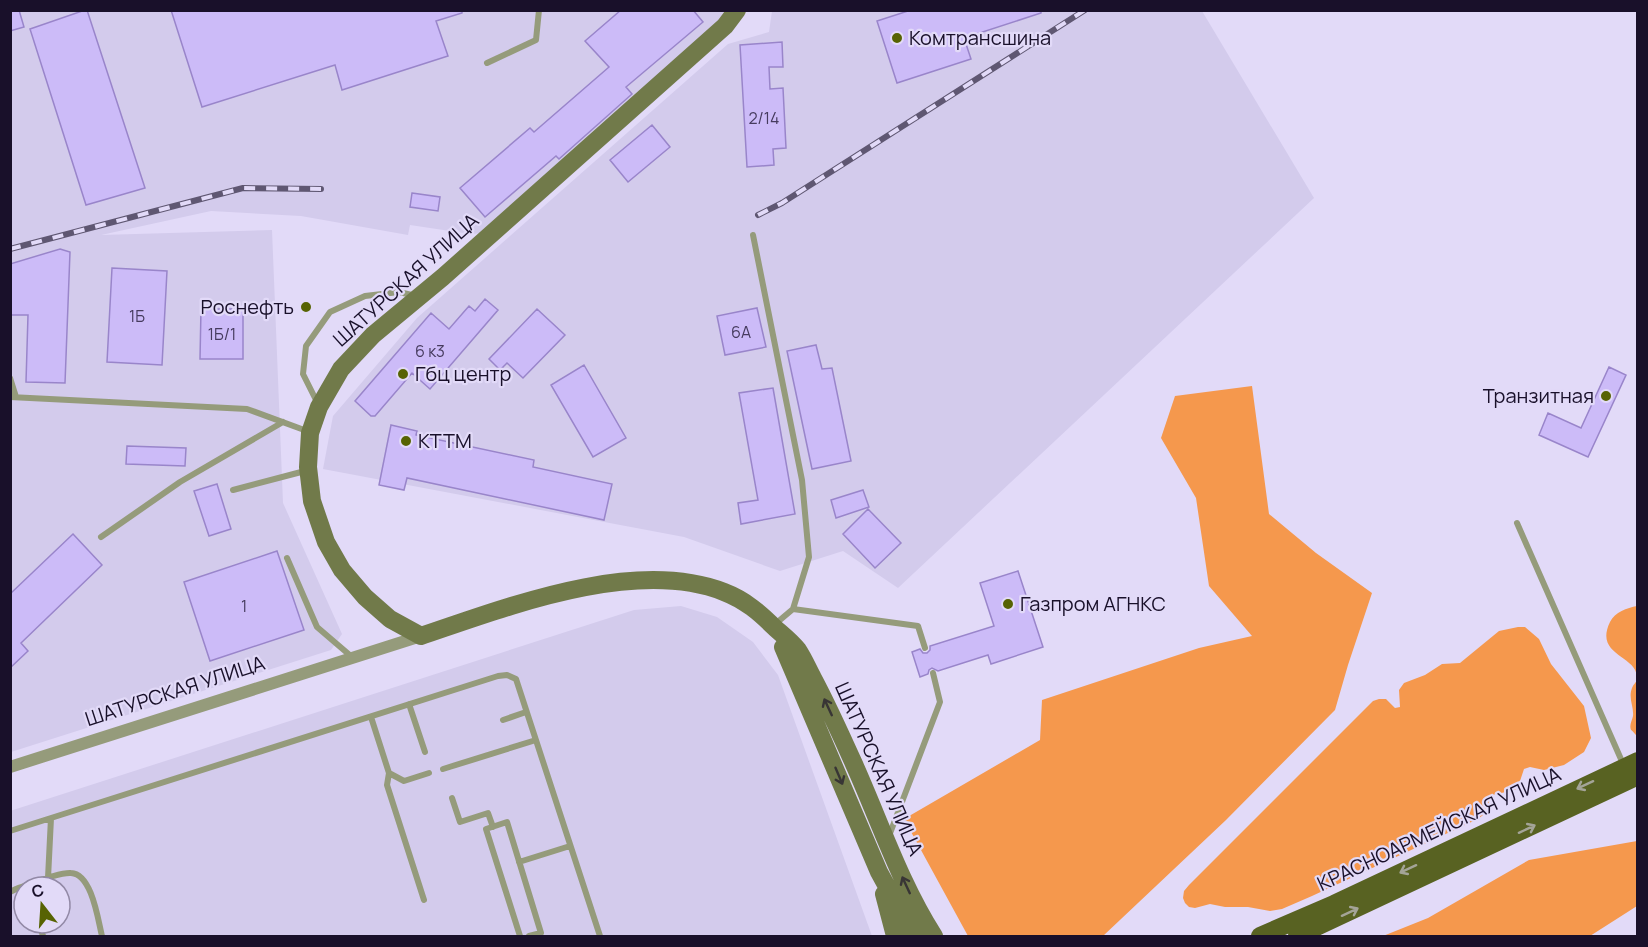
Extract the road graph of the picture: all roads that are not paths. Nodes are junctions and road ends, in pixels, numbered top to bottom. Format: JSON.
{"nodes":[{"id":1,"x":539,"y":10,"type":"edge"},
{"id":2,"x":737,"y":10,"type":"edge"},
{"id":3,"x":487,"y":63,"type":"dead end"},
{"id":4,"x":753,"y":235,"type":"dead end"},
{"id":5,"x":418,"y":296,"type":"junction"},
{"id":6,"x":10,"y":378,"type":"edge"},
{"id":7,"x":13,"y":397,"type":"edge"},
{"id":8,"x":320,"y":407,"type":"junction"},
{"id":9,"x":283,"y":422,"type":"junction"},
{"id":10,"x":310,"y":433,"type":"junction"},
{"id":11,"x":309,"y":470,"type":"junction"},
{"id":12,"x":233,"y":490,"type":"dead end"},
{"id":13,"x":1517,"y":523,"type":"dead end"},
{"id":14,"x":100,"y":537,"type":"dead end"},
{"id":15,"x":287,"y":558,"type":"dead end"},
{"id":16,"x":794,"y":609,"type":"junction"},
{"id":17,"x":773,"y":626,"type":"junction"},
{"id":18,"x":421,"y":636,"type":"junction"},
{"id":19,"x":926,"y":648,"type":"dead end"},
{"id":20,"x":352,"y":658,"type":"junction"},
{"id":21,"x":933,"y":672,"type":"dead end"},
{"id":22,"x":409,"y":704,"type":"junction"},
{"id":23,"x":526,"y":712,"type":"junction"},
{"id":24,"x":371,"y":717,"type":"junction"},
{"id":25,"x":503,"y":720,"type":"dead end"},
{"id":26,"x":536,"y":740,"type":"junction"},
{"id":27,"x":424,"y":752,"type":"dead end"},
{"id":28,"x":10,"y":766,"type":"edge"},
{"id":29,"x":1633,"y":768,"type":"edge"},
{"id":30,"x":443,"y":769,"type":"dead end"},
{"id":31,"x":388,"y":773,"type":"junction"},
{"id":32,"x":429,"y":773,"type":"dead end"},
{"id":33,"x":452,"y":798,"type":"dead end"},
{"id":34,"x":51,"y":818,"type":"junction"},
{"id":35,"x":493,"y":826,"type":"junction"},
{"id":36,"x":10,"y":831,"type":"edge"},
{"id":37,"x":887,"y":843,"type":"junction"},
{"id":38,"x":570,"y":846,"type":"junction"},
{"id":39,"x":519,"y":862,"type":"junction"},
{"id":40,"x":879,"y":872,"type":"junction"},
{"id":41,"x":48,"y":875,"type":"edge"},
{"id":42,"x":59,"y":875,"type":"edge"},
{"id":43,"x":424,"y":900,"type":"dead end"},
{"id":44,"x":102,"y":936,"type":"edge"},
{"id":45,"x":520,"y":936,"type":"edge"},
{"id":46,"x":529,"y":936,"type":"edge"},
{"id":47,"x":600,"y":936,"type":"edge"},
{"id":48,"x":895,"y":936,"type":"edge"},
{"id":49,"x":914,"y":936,"type":"edge"},
{"id":50,"x":934,"y":936,"type":"edge"},
{"id":51,"x":1260,"y":936,"type":"edge"},
{"id":52,"x":1297,"y":936,"type":"edge"}],
"edges":[{"from":1,"to":3,"type":"lane"},
{"from":2,"to":5,"type":"main road","name":"ШАТУРСКАЯ УЛИЦА"},
{"from":4,"to":16,"type":"lane"},
{"from":5,"to":8,"type":"main road","name":"ШАТУРСКАЯ УЛИЦА"},
{"from":5,"to":8,"type":"lane"},
{"from":6,"to":7,"type":"lane"},
{"from":7,"to":9,"type":"lane"},
{"from":8,"to":10,"type":"main road","name":"ШАТУРСКАЯ УЛИЦА"},
{"from":9,"to":10,"type":"lane"},
{"from":9,"to":14,"type":"lane"},
{"from":10,"to":11,"type":"main road","name":"ШАТУРСКАЯ УЛИЦА"},
{"from":11,"to":12,"type":"lane"},
{"from":11,"to":18,"type":"main road","name":"ШАТУРСКАЯ УЛИЦА"},
{"from":13,"to":29,"type":"lane"},
{"from":15,"to":20,"type":"lane"},
{"from":16,"to":17,"type":"lane"},
{"from":16,"to":19,"type":"lane"},
{"from":17,"to":18,"type":"main road","name":"ШАТУРСКАЯ УЛИЦА"},
{"from":37,"to":17,"type":"main road","name":"ШАТУРСКАЯ УЛИЦА","one_way":true},
{"from":17,"to":40,"type":"main road","name":"ШАТУРСКАЯ УЛИЦА","one_way":true},
{"from":18,"to":20,"type":"street","name":"ШАТУРСКАЯ УЛИЦА"},
{"from":20,"to":28,"type":"street","name":"ШАТУРСКАЯ УЛИЦА"},
{"from":21,"to":37,"type":"lane"},
{"from":22,"to":23,"type":"lane"},
{"from":22,"to":24,"type":"lane"},
{"from":22,"to":27,"type":"lane"},
{"from":23,"to":25,"type":"lane"},
{"from":23,"to":26,"type":"lane"},
{"from":24,"to":31,"type":"lane"},
{"from":24,"to":34,"type":"lane"},
{"from":26,"to":30,"type":"lane"},
{"from":26,"to":38,"type":"lane"},
{"from":29,"to":51,"type":"main road","name":"КРАСНОАРМЕЙСКАЯ УЛИЦА","one_way":true},
{"from":52,"to":29,"type":"main road","name":"КРАСНОАРМЕЙСКАЯ УЛИЦА","one_way":true},
{"from":31,"to":32,"type":"lane"},
{"from":31,"to":43,"type":"lane"},
{"from":33,"to":35,"type":"lane"},
{"from":34,"to":36,"type":"lane"},
{"from":34,"to":41,"type":"lane"},
{"from":35,"to":39,"type":"lane"},
{"from":35,"to":45,"type":"lane"},
{"from":50,"to":37,"type":"main road","name":"ШАТУРСКАЯ УЛИЦА","one_way":true},
{"from":38,"to":39,"type":"lane"},
{"from":38,"to":47,"type":"lane"},
{"from":39,"to":46,"type":"lane"},
{"from":40,"to":48,"type":"main road"},
{"from":40,"to":49,"type":"main road"},
{"from":42,"to":44,"type":"lane"}]}
